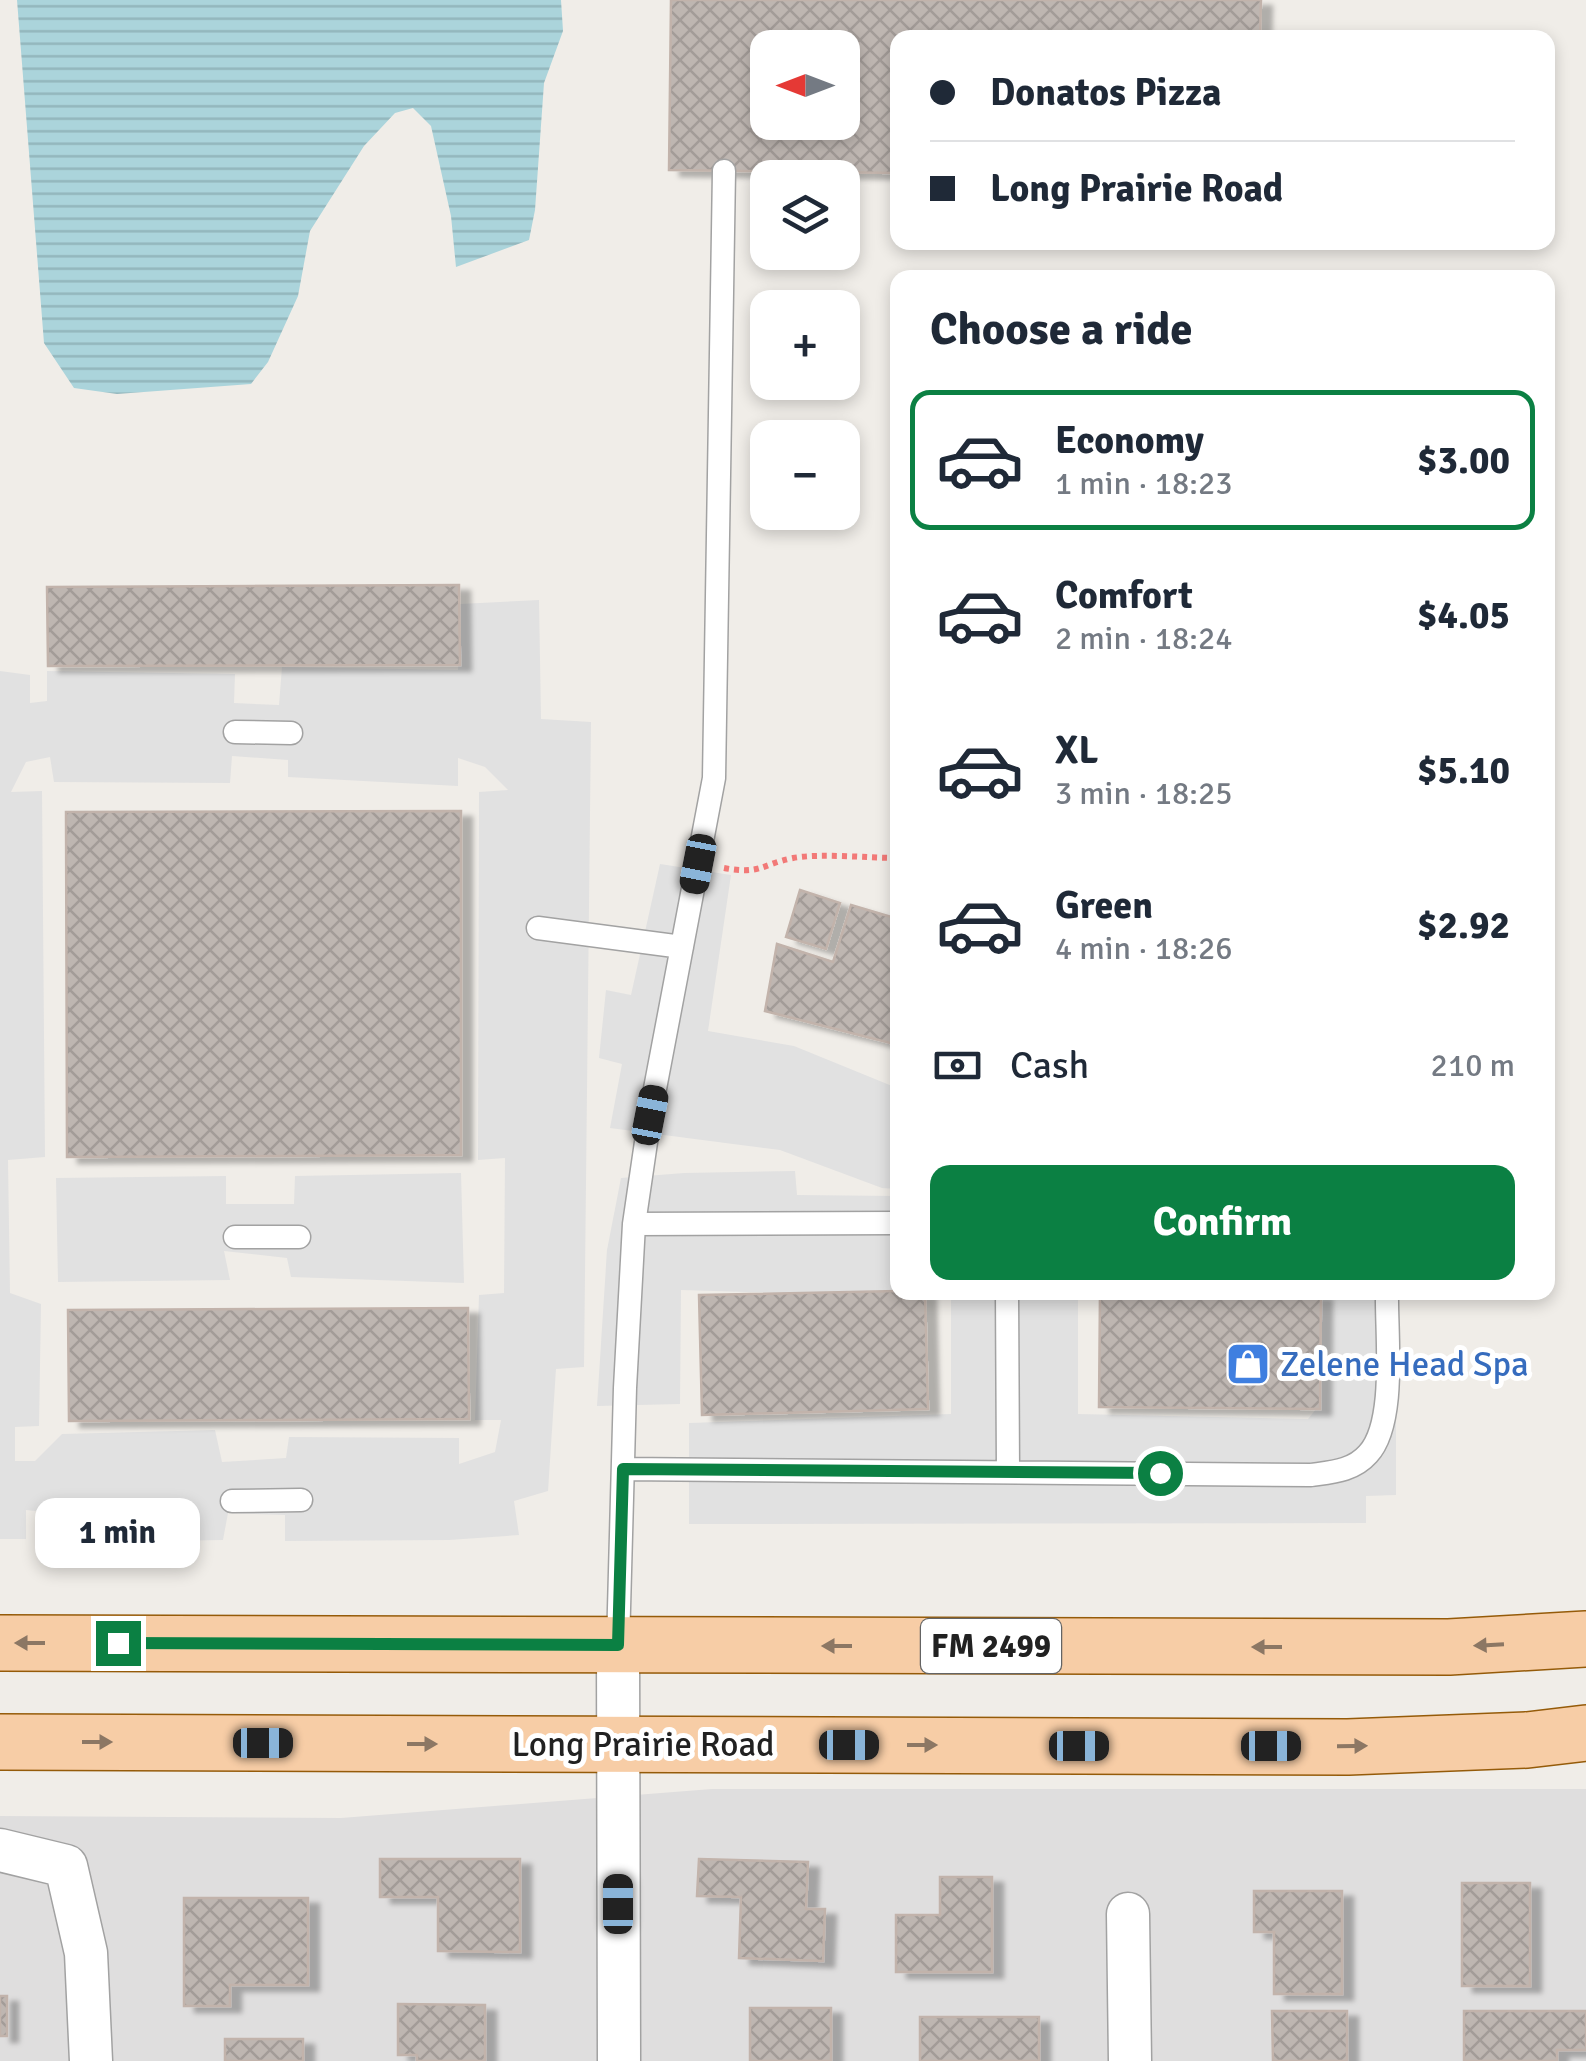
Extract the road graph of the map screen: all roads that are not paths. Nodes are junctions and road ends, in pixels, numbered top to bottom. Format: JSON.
{"nodes":[{"id":1,"x":724,"y":171,"type":"dead end"},
{"id":2,"x":236,"y":732,"type":"dead end"},
{"id":3,"x":291,"y":734,"type":"dead end"},
{"id":4,"x":538,"y":928,"type":"dead end"},
{"id":5,"x":682,"y":946,"type":"junction"},
{"id":6,"x":890,"y":1222,"type":"edge"},
{"id":7,"x":634,"y":1224,"type":"junction"},
{"id":8,"x":235,"y":1236,"type":"dead end"},
{"id":9,"x":299,"y":1236,"type":"dead end"},
{"id":10,"x":1007,"y":1300,"type":"edge"},
{"id":11,"x":1387,"y":1300,"type":"edge"},
{"id":12,"x":623,"y":1469,"type":"junction"},
{"id":13,"x":1008,"y":1472,"type":"junction"},
{"id":14,"x":302,"y":1500,"type":"dead end"},
{"id":15,"x":232,"y":1501,"type":"dead end"},
{"id":16,"x":1586,"y":1639,"type":"edge"},
{"id":17,"x":0,"y":1643,"type":"edge"},
{"id":18,"x":618,"y":1645,"type":"junction"},
{"id":19,"x":1586,"y":1733,"type":"edge"},
{"id":20,"x":0,"y":1742,"type":"edge"},
{"id":21,"x":618,"y":1744,"type":"junction"},
{"id":22,"x":0,"y":1850,"type":"edge"},
{"id":23,"x":1128,"y":1914,"type":"dead end"},
{"id":24,"x":92,"y":2061,"type":"edge"},
{"id":25,"x":619,"y":2061,"type":"edge"},
{"id":26,"x":1130,"y":2061,"type":"edge"}],
"edges":[{"from":1,"to":5,"type":"lane"},
{"from":2,"to":3,"type":"lane"},
{"from":4,"to":5,"type":"lane"},
{"from":5,"to":7,"type":"lane"},
{"from":6,"to":7,"type":"lane"},
{"from":7,"to":12,"type":"lane"},
{"from":8,"to":9,"type":"lane"},
{"from":10,"to":13,"type":"lane"},
{"from":11,"to":13,"type":"lane"},
{"from":12,"to":13,"type":"lane"},
{"from":12,"to":18,"type":"lane"},
{"from":14,"to":15,"type":"lane"},
{"from":16,"to":18,"type":"main road","number":"FM 2499","one_way":true},
{"from":18,"to":17,"type":"main road","number":"FM 2499","one_way":true},
{"from":18,"to":21,"type":"street"},
{"from":21,"to":19,"type":"main road","name":"Long Prairie Road","one_way":true},
{"from":20,"to":21,"type":"main road","name":"Long Prairie Road","one_way":true},
{"from":21,"to":25,"type":"street"},
{"from":22,"to":24,"type":"street"},
{"from":23,"to":26,"type":"street"}]}
